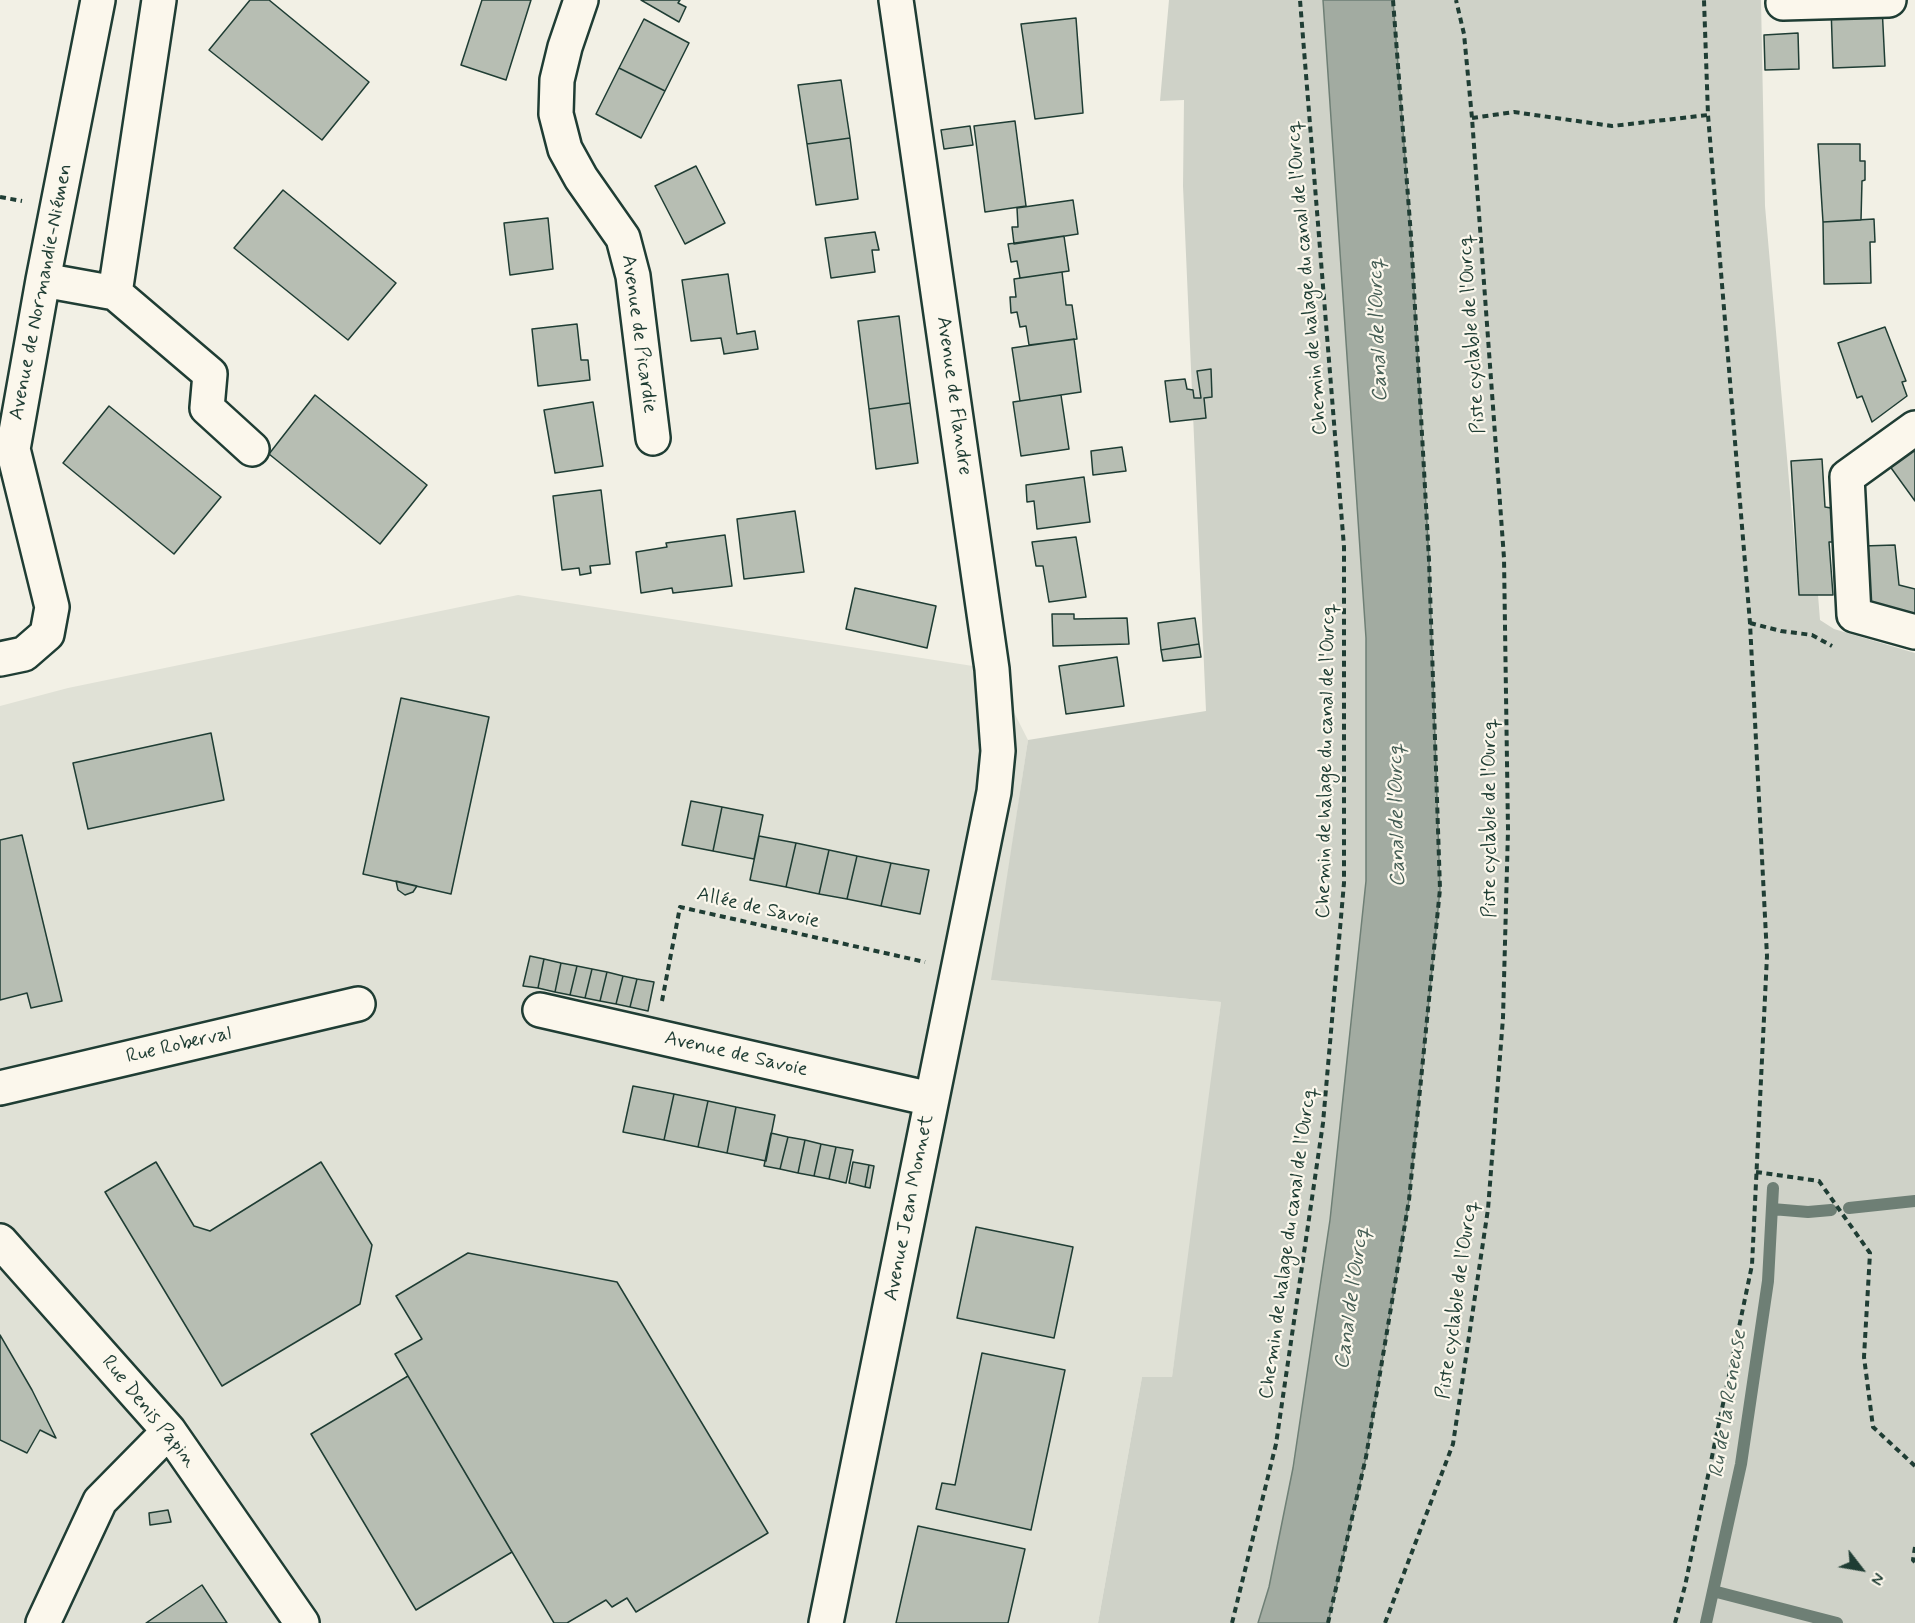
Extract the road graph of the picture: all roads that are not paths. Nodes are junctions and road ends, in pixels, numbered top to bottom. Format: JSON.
{"nodes":[{"id":1,"x":98,"y":0,"type":"edge"},
{"id":2,"x":159,"y":0,"type":"edge"},
{"id":3,"x":581,"y":0,"type":"edge"},
{"id":4,"x":896,"y":0,"type":"edge"},
{"id":5,"x":1889,"y":0,"type":"edge"},
{"id":6,"x":1783,"y":3,"type":"dead end"},
{"id":7,"x":43,"y":280,"type":"junction"},
{"id":8,"x":115,"y":293,"type":"junction"},
{"id":9,"x":1915,"y":428,"type":"edge"},
{"id":10,"x":653,"y":438,"type":"dead end"},
{"id":11,"x":252,"y":449,"type":"dead end"},
{"id":12,"x":1915,"y":632,"type":"edge"},
{"id":13,"x":0,"y":659,"type":"edge"},
{"id":14,"x":994,"y":792,"type":"joint"},
{"id":15,"x":358,"y":1004,"type":"dead end"},
{"id":16,"x":540,"y":1010,"type":"dead end"},
{"id":17,"x":0,"y":1088,"type":"edge"},
{"id":18,"x":931,"y":1100,"type":"junction"},
{"id":19,"x":0,"y":1241,"type":"edge"},
{"id":20,"x":169,"y":1431,"type":"junction"},
{"id":21,"x":43,"y":1623,"type":"edge"},
{"id":22,"x":302,"y":1623,"type":"edge"},
{"id":23,"x":825,"y":1623,"type":"edge"}],
"edges":[{"from":1,"to":7,"type":"street","name":"Avenue de Normandie-Niémen"},
{"from":2,"to":8,"type":"street"},
{"from":3,"to":10,"type":"street","name":"Avenue de Picardie"},
{"from":4,"to":14,"type":"street","name":"Avenue de Flandre"},
{"from":5,"to":6,"type":"street"},
{"from":7,"to":8,"type":"street"},
{"from":7,"to":13,"type":"street","name":"Avenue de Normandie-Niémen"},
{"from":8,"to":11,"type":"street"},
{"from":9,"to":12,"type":"street"},
{"from":14,"to":18,"type":"street","name":"Avenue Jean Monnet"},
{"from":15,"to":17,"type":"street","name":"Rue Roberval"},
{"from":16,"to":18,"type":"street","name":"Avenue de Savoie"},
{"from":18,"to":23,"type":"street","name":"Avenue Jean Monnet"},
{"from":19,"to":20,"type":"street","name":"Rue Denis Papin"},
{"from":20,"to":21,"type":"street"},
{"from":20,"to":22,"type":"street","name":"Rue Denis Papin"}]}
